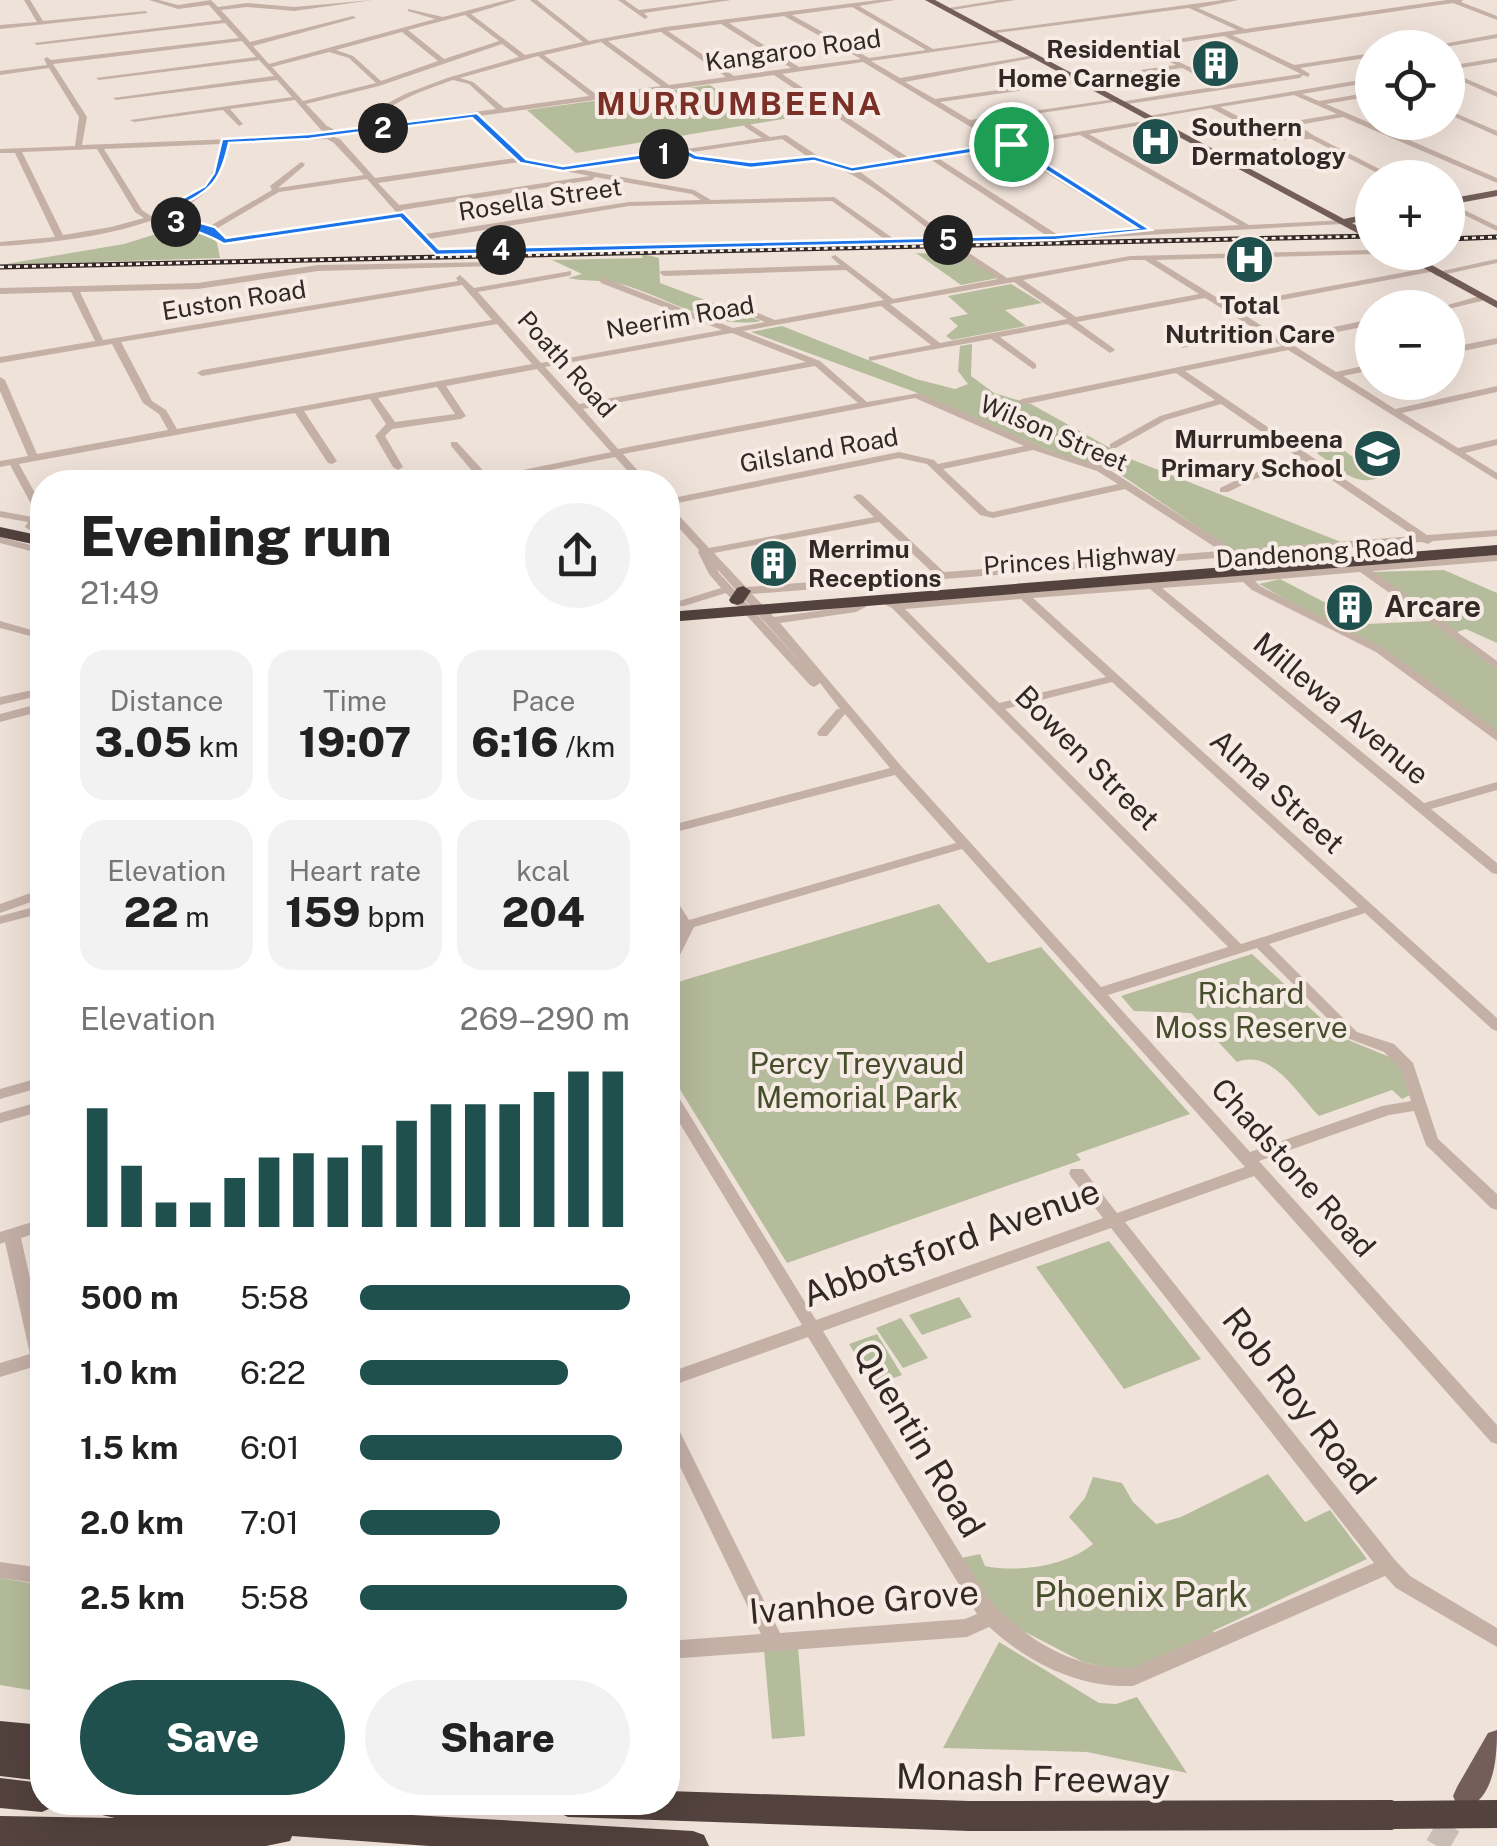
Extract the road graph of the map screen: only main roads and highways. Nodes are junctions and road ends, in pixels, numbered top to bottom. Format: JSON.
{"nodes":[{"id":1,"x":929,"y":0,"type":"edge"},
{"id":2,"x":1497,"y":193,"type":"edge"},
{"id":3,"x":1465,"y":200,"type":"edge"},
{"id":4,"x":1355,"y":219,"type":"edge"},
{"id":5,"x":1342,"y":222,"type":"junction"},
{"id":6,"x":1355,"y":229,"type":"edge"},
{"id":7,"x":1432,"y":270,"type":"edge"},
{"id":8,"x":1489,"y":301,"type":"edge"},
{"id":9,"x":1497,"y":536,"type":"edge"},
{"id":10,"x":1497,"y":550,"type":"edge"},
{"id":11,"x":1354,"y":559,"type":"junction"},
{"id":12,"x":1069,"y":580,"type":"junction"},
{"id":13,"x":747,"y":606,"type":"junction"},
{"id":14,"x":680,"y":610,"type":"edge"},
{"id":15,"x":0,"y":1735,"type":"edge"},
{"id":16,"x":30,"y":1738,"type":"edge"},
{"id":17,"x":1497,"y":1742,"type":"edge"},
{"id":18,"x":0,"y":1762,"type":"edge"},
{"id":19,"x":30,"y":1766,"type":"edge"},
{"id":20,"x":0,"y":1793,"type":"edge"},
{"id":21,"x":30,"y":1796,"type":"edge"},
{"id":22,"x":1466,"y":1796,"type":"tunnel mouth"},
{"id":23,"x":680,"y":1806,"type":"edge"},
{"id":24,"x":1497,"y":1814,"type":"edge"},
{"id":25,"x":231,"y":1815,"type":"edge"},
{"id":26,"x":341,"y":1826,"type":"junction"},
{"id":27,"x":0,"y":1832,"type":"edge"},
{"id":28,"x":693,"y":1846,"type":"edge"}],
"edges":[{"from":1,"to":5,"type":"main road"},
{"from":2,"to":3,"type":"main road"},
{"from":4,"to":5,"type":"main road"},
{"from":5,"to":6,"type":"main road"},
{"from":7,"to":8,"type":"main road"},
{"from":9,"to":11,"type":"highway","name":"Princes Highway"},
{"from":10,"to":11,"type":"highway","name":"Princes Highway"},
{"from":11,"to":12,"type":"highway","name":"Princes Highway"},
{"from":12,"to":13,"type":"highway","name":"Princes Highway"},
{"from":12,"to":13,"type":"highway","name":"Princes Highway"},
{"from":13,"to":14,"type":"highway","name":"Princes Highway"},
{"from":15,"to":16,"type":"highway"},
{"from":17,"to":22,"type":"main road"},
{"from":18,"to":19,"type":"highway"},
{"from":20,"to":21,"type":"highway"},
{"from":23,"to":24,"type":"highway","name":"Monash Freeway","bridge":true},
{"from":25,"to":26,"type":"highway"},
{"from":26,"to":27,"type":"highway"},
{"from":26,"to":28,"type":"highway"}]}
